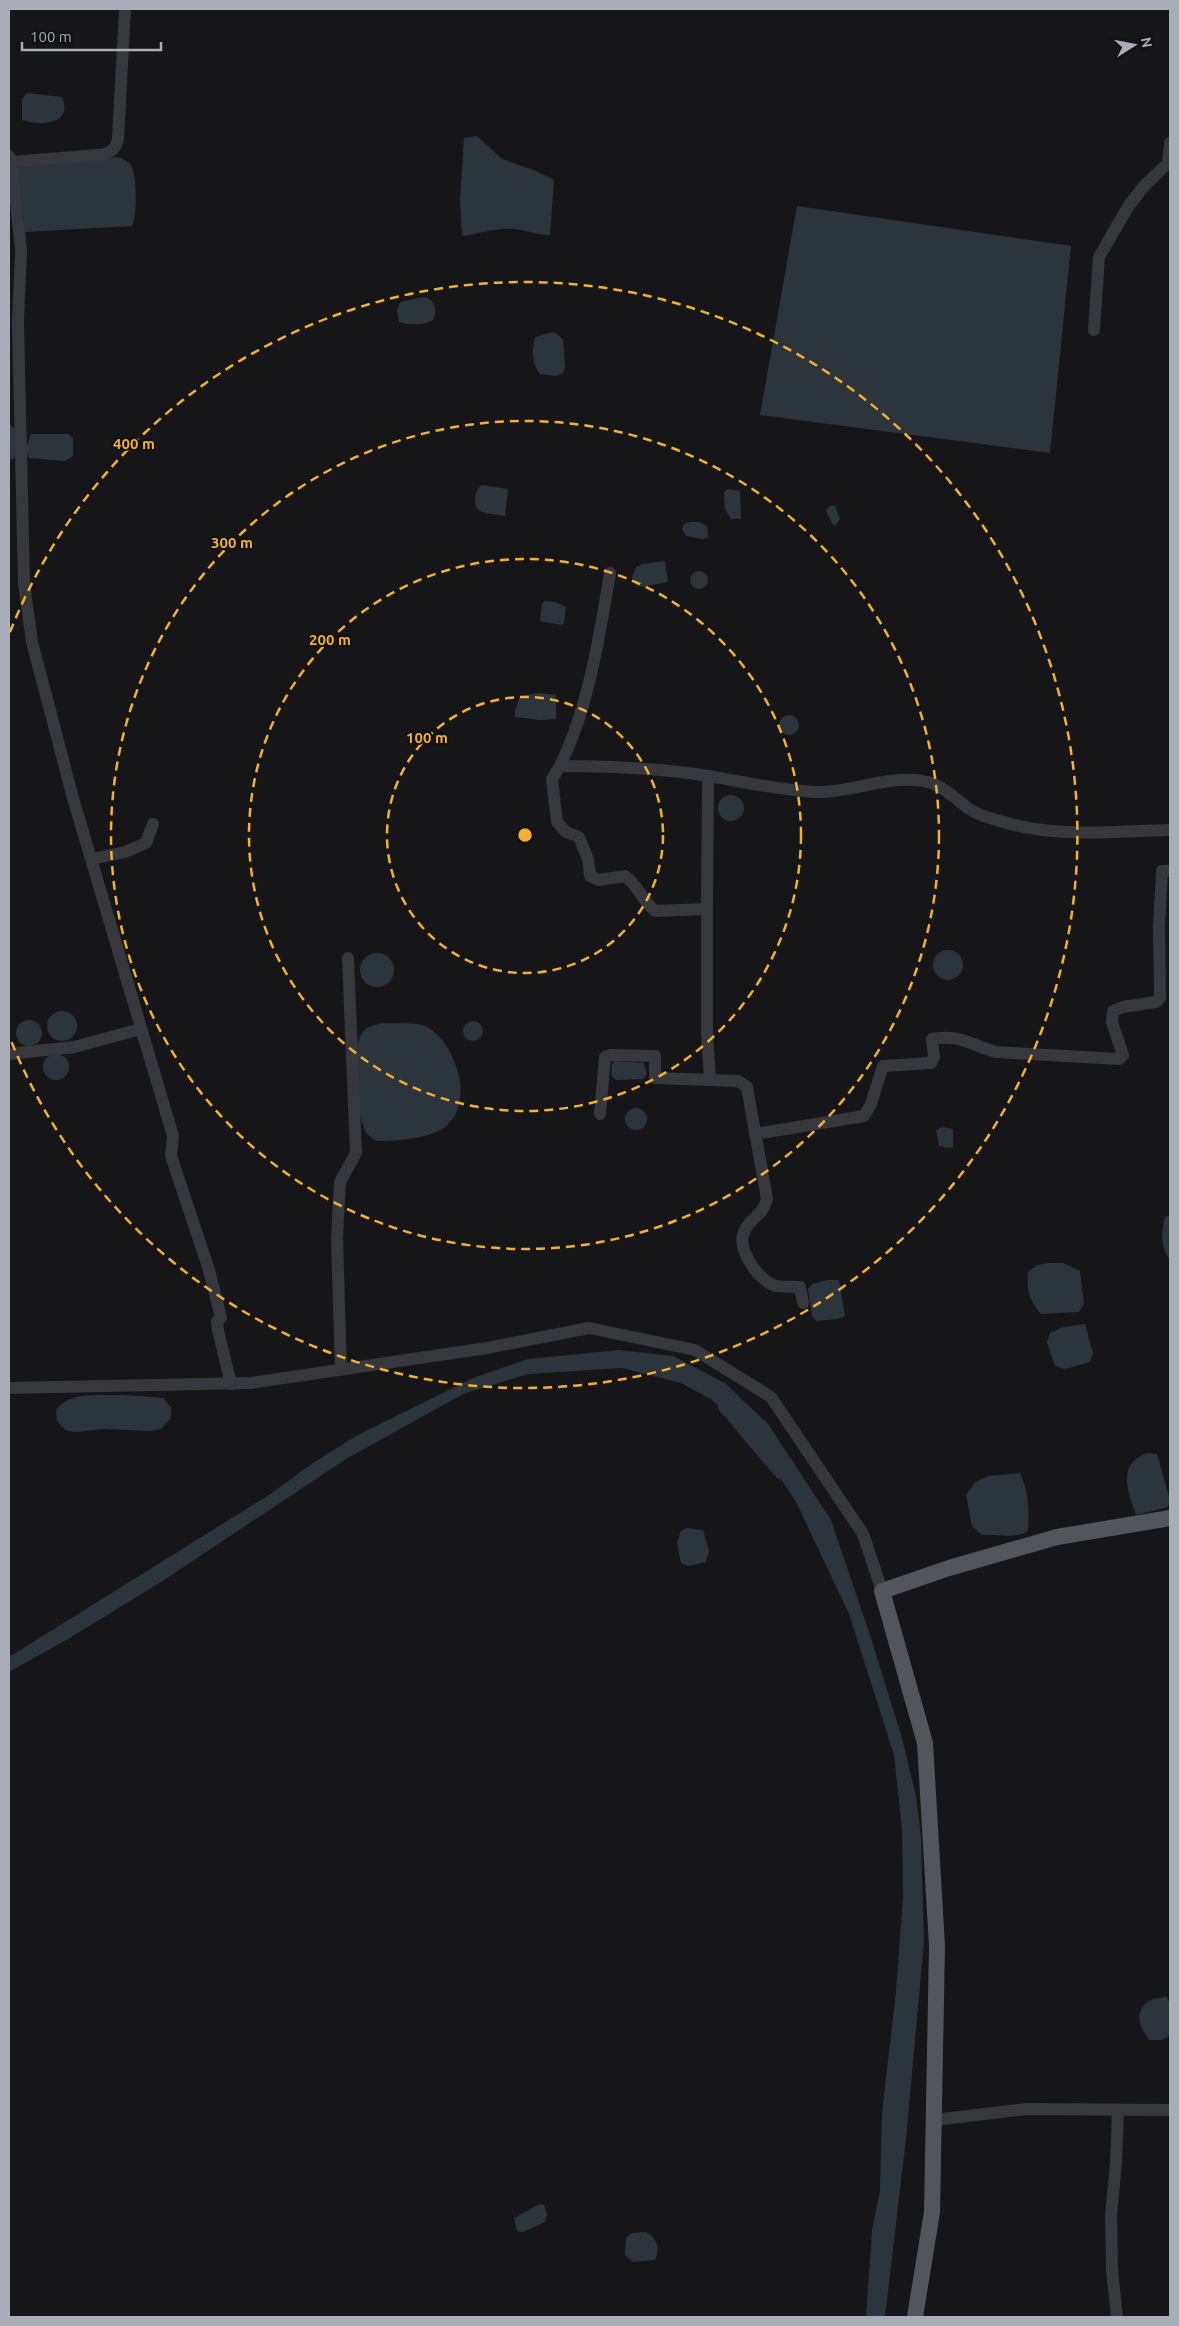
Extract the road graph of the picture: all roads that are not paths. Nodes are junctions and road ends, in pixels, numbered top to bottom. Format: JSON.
{"nodes":[{"id":1,"x":126,"y":9,"type":"edge"},
{"id":2,"x":1170,"y":143,"type":"edge"},
{"id":3,"x":10,"y":159,"type":"edge"},
{"id":4,"x":1094,"y":330,"type":"dead end"},
{"id":5,"x":610,"y":572,"type":"dead end"},
{"id":6,"x":560,"y":766,"type":"junction"},
{"id":7,"x":708,"y":776,"type":"junction"},
{"id":8,"x":153,"y":824,"type":"dead end"},
{"id":9,"x":1170,"y":830,"type":"edge"},
{"id":10,"x":92,"y":860,"type":"junction"},
{"id":11,"x":1170,"y":871,"type":"edge"},
{"id":12,"x":707,"y":909,"type":"junction"},
{"id":13,"x":348,"y":958,"type":"dead end"},
{"id":14,"x":141,"y":1029,"type":"junction"},
{"id":15,"x":9,"y":1054,"type":"edge"},
{"id":16,"x":710,"y":1080,"type":"junction"},
{"id":17,"x":600,"y":1114,"type":"dead end"},
{"id":18,"x":755,"y":1134,"type":"junction"},
{"id":19,"x":803,"y":1303,"type":"dead end"},
{"id":20,"x":342,"y":1370,"type":"junction"},
{"id":21,"x":231,"y":1384,"type":"junction"},
{"id":22,"x":9,"y":1388,"type":"edge"},
{"id":23,"x":1170,"y":1518,"type":"edge"},
{"id":24,"x":882,"y":1591,"type":"junction"},
{"id":25,"x":1118,"y":2110,"type":"junction"},
{"id":26,"x":1170,"y":2110,"type":"edge"},
{"id":27,"x":934,"y":2120,"type":"junction"},
{"id":28,"x":915,"y":2317,"type":"edge"},
{"id":29,"x":1117,"y":2317,"type":"edge"}],
"edges":[{"from":1,"to":3,"type":"street"},
{"from":2,"to":4,"type":"street"},
{"from":3,"to":10,"type":"street"},
{"from":5,"to":6,"type":"street"},
{"from":6,"to":7,"type":"street"},
{"from":6,"to":12,"type":"street"},
{"from":7,"to":9,"type":"street"},
{"from":7,"to":12,"type":"street"},
{"from":8,"to":10,"type":"street"},
{"from":10,"to":14,"type":"street"},
{"from":11,"to":18,"type":"street"},
{"from":12,"to":16,"type":"street"},
{"from":13,"to":20,"type":"street"},
{"from":14,"to":15,"type":"street"},
{"from":14,"to":21,"type":"street"},
{"from":16,"to":17,"type":"street"},
{"from":16,"to":18,"type":"street"},
{"from":18,"to":19,"type":"street"},
{"from":20,"to":21,"type":"street"},
{"from":20,"to":24,"type":"street"},
{"from":21,"to":22,"type":"street"},
{"from":23,"to":24,"type":"main road"},
{"from":24,"to":27,"type":"main road"},
{"from":25,"to":26,"type":"street"},
{"from":25,"to":27,"type":"street"},
{"from":25,"to":29,"type":"street"},
{"from":27,"to":28,"type":"main road"}]}
